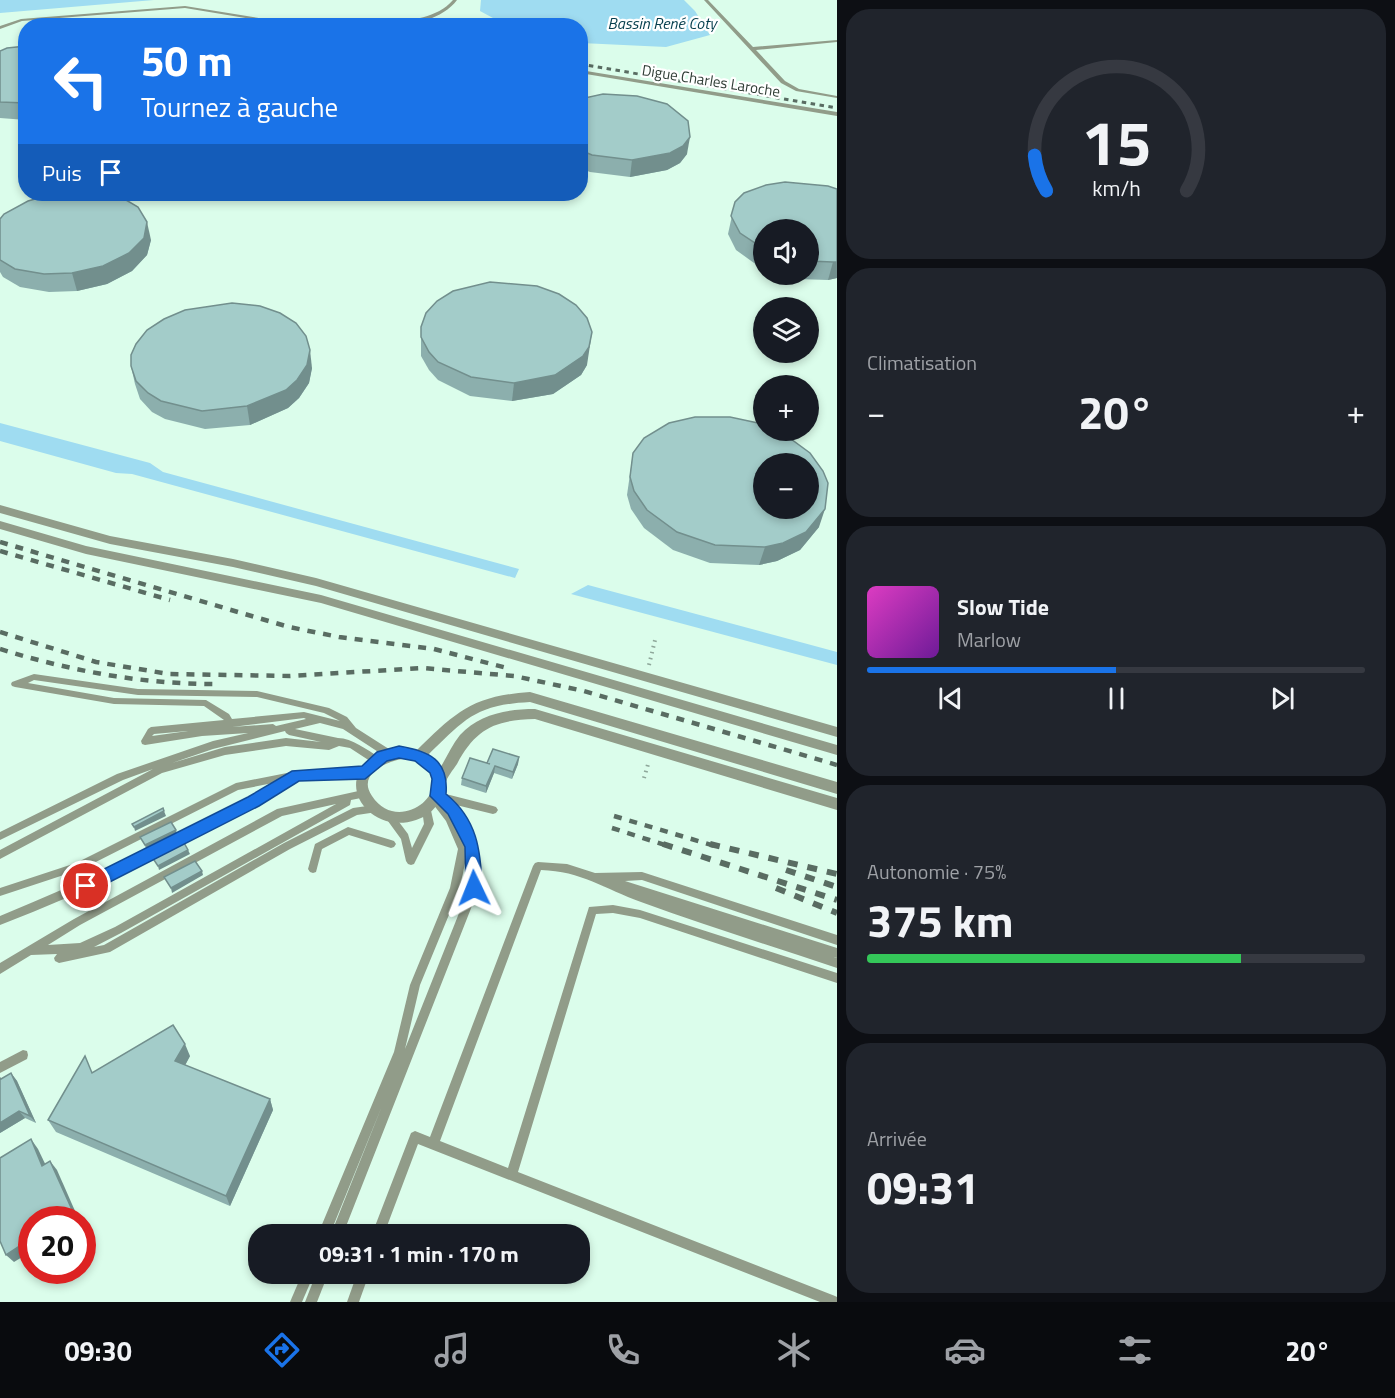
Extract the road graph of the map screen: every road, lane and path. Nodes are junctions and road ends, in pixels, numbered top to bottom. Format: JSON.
{"nodes":[{"id":1,"x":454,"y":0,"type":"edge"},
{"id":2,"x":706,"y":0,"type":"edge"},
{"id":3,"x":46,"y":18,"type":"edge"},
{"id":4,"x":255,"y":18,"type":"edge"},
{"id":5,"x":425,"y":18,"type":"edge"},
{"id":6,"x":18,"y":21,"type":"edge"},
{"id":7,"x":0,"y":28,"type":"edge"},
{"id":8,"x":837,"y":41,"type":"edge"},
{"id":9,"x":752,"y":49,"type":"junction"},
{"id":10,"x":588,"y":72,"type":"edge"},
{"id":11,"x":837,"y":97,"type":"edge"},
{"id":12,"x":837,"y":114,"type":"edge"},
{"id":13,"x":0,"y":509,"type":"edge"},
{"id":14,"x":0,"y":525,"type":"edge"},
{"id":15,"x":320,"y":719,"type":"junction"},
{"id":16,"x":231,"y":726,"type":"junction"},
{"id":17,"x":352,"y":729,"type":"junction"},
{"id":18,"x":284,"y":730,"type":"junction"},
{"id":19,"x":837,"y":732,"type":"edge"},
{"id":20,"x":340,"y":741,"type":"junction"},
{"id":21,"x":837,"y":750,"type":"edge"},
{"id":22,"x":389,"y":754,"type":"junction"},
{"id":23,"x":419,"y":756,"type":"junction"},
{"id":24,"x":376,"y":760,"type":"junction"},
{"id":25,"x":365,"y":772,"type":"junction"},
{"id":26,"x":297,"y":775,"type":"junction"},
{"id":27,"x":440,"y":779,"type":"junction"},
{"id":28,"x":837,"y":788,"type":"edge"},
{"id":29,"x":364,"y":796,"type":"junction"},
{"id":30,"x":433,"y":802,"type":"junction"},
{"id":31,"x":837,"y":804,"type":"edge"},
{"id":32,"x":374,"y":809,"type":"junction"},
{"id":33,"x":494,"y":810,"type":"dead end"},
{"id":34,"x":390,"y":817,"type":"junction"},
{"id":35,"x":0,"y":836,"type":"edge"},
{"id":36,"x":391,"y":844,"type":"dead end"},
{"id":37,"x":0,"y":855,"type":"edge"},
{"id":38,"x":313,"y":869,"type":"dead end"},
{"id":39,"x":595,"y":877,"type":"junction"},
{"id":40,"x":0,"y":892,"type":"edge"},
{"id":41,"x":0,"y":921,"type":"edge"},
{"id":42,"x":837,"y":940,"type":"edge"},
{"id":43,"x":30,"y":952,"type":"junction"},
{"id":44,"x":837,"y":953,"type":"edge"},
{"id":45,"x":59,"y":958,"type":"dead end"},
{"id":46,"x":837,"y":963,"type":"edge"},
{"id":47,"x":0,"y":969,"type":"edge"},
{"id":48,"x":837,"y":978,"type":"edge"},
{"id":49,"x":23,"y":1055,"type":"dead end"},
{"id":50,"x":0,"y":1068,"type":"edge"},
{"id":51,"x":433,"y":1144,"type":"junction"},
{"id":52,"x":511,"y":1175,"type":"junction"},
{"id":53,"x":328,"y":1224,"type":"edge"},
{"id":54,"x":342,"y":1224,"type":"edge"},
{"id":55,"x":382,"y":1224,"type":"edge"},
{"id":56,"x":304,"y":1284,"type":"edge"},
{"id":57,"x":318,"y":1284,"type":"edge"},
{"id":58,"x":359,"y":1284,"type":"edge"},
{"id":59,"x":296,"y":1302,"type":"edge"},
{"id":60,"x":311,"y":1302,"type":"edge"},
{"id":61,"x":353,"y":1302,"type":"edge"},
{"id":62,"x":835,"y":1302,"type":"edge"}],
"edges":[{"from":1,"to":5,"type":"lane"},
{"from":2,"to":9,"type":"lane"},
{"from":3,"to":4,"type":"lane"},
{"from":6,"to":7,"type":"lane"},
{"from":8,"to":9,"type":"lane"},
{"from":9,"to":11,"type":"lane"},
{"from":10,"to":12,"type":"lane","name":"Digue Charles Laroche"},
{"from":13,"to":19,"type":"street"},
{"from":14,"to":21,"type":"street"},
{"from":15,"to":16,"type":"lane"},
{"from":15,"to":17,"type":"lane"},
{"from":15,"to":18,"type":"lane"},
{"from":16,"to":16,"type":"lane"},
{"from":16,"to":17,"type":"lane"},
{"from":16,"to":18,"type":"lane"},
{"from":17,"to":22,"type":"lane"},
{"from":18,"to":20,"type":"lane"},
{"from":18,"to":35,"type":"lane"},
{"from":20,"to":24,"type":"lane"},
{"from":20,"to":37,"type":"lane"},
{"from":22,"to":23,"type":"street"},
{"from":22,"to":24,"type":"street"},
{"from":23,"to":27,"type":"street"},
{"from":23,"to":28,"type":"street"},
{"from":24,"to":25,"type":"street"},
{"from":25,"to":26,"type":"lane"},
{"from":25,"to":29,"type":"street"},
{"from":26,"to":40,"type":"lane"},
{"from":26,"to":41,"type":"lane"},
{"from":27,"to":30,"type":"street"},
{"from":27,"to":31,"type":"street"},
{"from":29,"to":32,"type":"street"},
{"from":29,"to":43,"type":"lane"},
{"from":29,"to":43,"type":"lane"},
{"from":30,"to":33,"type":"lane"},
{"from":30,"to":34,"type":"street"},
{"from":30,"to":34,"type":"lane"},
{"from":30,"to":53,"type":"lane"},
{"from":30,"to":54,"type":"lane"},
{"from":32,"to":34,"type":"street"},
{"from":32,"to":45,"type":"lane"},
{"from":36,"to":38,"type":"lane"},
{"from":39,"to":42,"type":"lane"},
{"from":39,"to":44,"type":"lane"},
{"from":39,"to":46,"type":"lane"},
{"from":39,"to":51,"type":"lane"},
{"from":43,"to":47,"type":"lane"},
{"from":48,"to":52,"type":"lane"},
{"from":49,"to":50,"type":"lane"},
{"from":51,"to":52,"type":"lane"},
{"from":51,"to":55,"type":"lane"},
{"from":52,"to":62,"type":"lane"},
{"from":56,"to":59,"type":"lane"},
{"from":57,"to":60,"type":"lane"},
{"from":58,"to":61,"type":"lane"}]}
